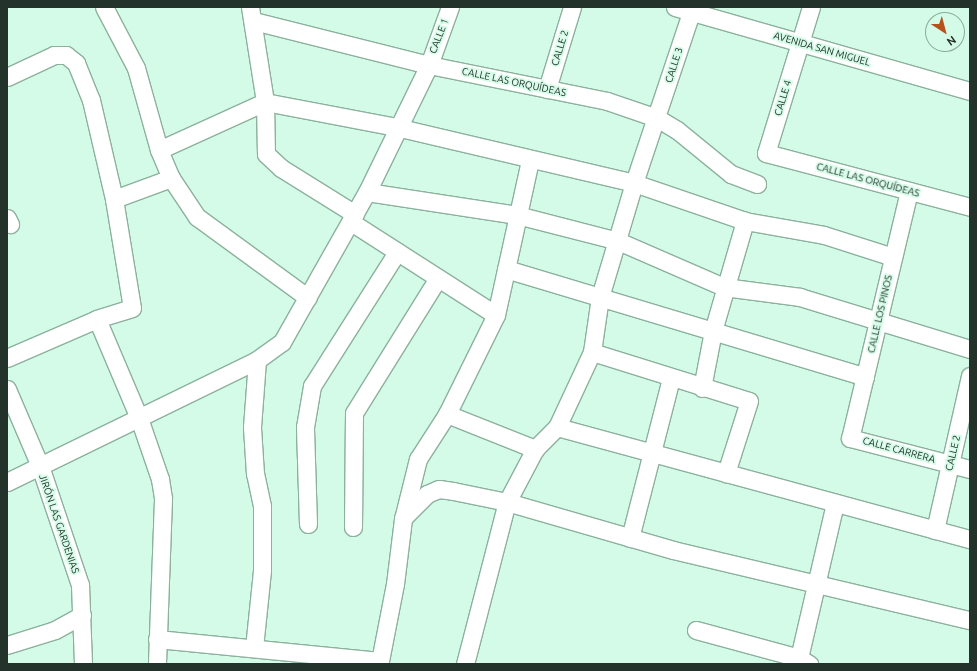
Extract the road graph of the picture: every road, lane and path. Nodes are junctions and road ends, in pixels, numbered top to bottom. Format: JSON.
{"nodes":[{"id":1,"x":450,"y":7,"type":"edge"},
{"id":2,"x":572,"y":7,"type":"edge"},
{"id":3,"x":675,"y":7,"type":"edge"},
{"id":4,"x":811,"y":7,"type":"edge"},
{"id":5,"x":106,"y":8,"type":"edge"},
{"id":6,"x":692,"y":9,"type":"edge"},
{"id":7,"x":252,"y":14,"type":"edge"},
{"id":8,"x":800,"y":43,"type":"junction"},
{"id":9,"x":429,"y":64,"type":"junction"},
{"id":10,"x":7,"y":77,"type":"edge"},
{"id":11,"x":547,"y":89,"type":"junction"},
{"id":12,"x":970,"y":91,"type":"edge"},
{"id":13,"x":265,"y":102,"type":"junction"},
{"id":14,"x":657,"y":118,"type":"junction"},
{"id":15,"x":396,"y":127,"type":"junction"},
{"id":16,"x":159,"y":150,"type":"junction"},
{"id":17,"x":766,"y":153,"type":"joint"},
{"id":18,"x":530,"y":161,"type":"junction"},
{"id":19,"x":171,"y":178,"type":"junction"},
{"id":20,"x":634,"y":183,"type":"junction"},
{"id":21,"x":756,"y":184,"type":"dead end"},
{"id":22,"x":909,"y":191,"type":"junction"},
{"id":23,"x":367,"y":192,"type":"junction"},
{"id":24,"x":114,"y":199,"type":"junction"},
{"id":25,"x":970,"y":207,"type":"edge"},
{"id":26,"x":517,"y":215,"type":"junction"},
{"id":27,"x":353,"y":218,"type":"junction"},
{"id":28,"x":745,"y":221,"type":"junction"},
{"id":29,"x":618,"y":241,"type":"junction"},
{"id":30,"x":397,"y":252,"type":"junction"},
{"id":31,"x":893,"y":257,"type":"junction"},
{"id":32,"x":506,"y":269,"type":"junction"},
{"id":33,"x":438,"y":278,"type":"junction"},
{"id":34,"x":726,"y":287,"type":"junction"},
{"id":35,"x":600,"y":297,"type":"junction"},
{"id":36,"x":308,"y":298,"type":"junction"},
{"id":37,"x":496,"y":315,"type":"junction"},
{"id":38,"x":97,"y":319,"type":"junction"},
{"id":39,"x":878,"y":321,"type":"junction"},
{"id":40,"x":713,"y":332,"type":"junction"},
{"id":41,"x":970,"y":349,"type":"edge"},
{"id":42,"x":592,"y":352,"type":"junction"},
{"id":43,"x":7,"y":358,"type":"edge"},
{"id":44,"x":257,"y":360,"type":"junction"},
{"id":45,"x":970,"y":376,"type":"edge"},
{"id":46,"x":671,"y":378,"type":"junction"},
{"id":47,"x":865,"y":378,"type":"junction"},
{"id":48,"x":702,"y":388,"type":"junction"},
{"id":49,"x":7,"y":390,"type":"edge"},
{"id":50,"x":447,"y":414,"type":"junction"},
{"id":51,"x":139,"y":418,"type":"junction"},
{"id":52,"x":557,"y":427,"type":"junction"},
{"id":53,"x":850,"y":438,"type":"joint"},
{"id":54,"x":535,"y":449,"type":"junction"},
{"id":55,"x":650,"y":453,"type":"junction"},
{"id":56,"x":950,"y":464,"type":"junction"},
{"id":57,"x":40,"y":466,"type":"junction"},
{"id":58,"x":970,"y":469,"type":"edge"},
{"id":59,"x":726,"y":473,"type":"junction"},
{"id":60,"x":7,"y":482,"type":"edge"},
{"id":61,"x":507,"y":502,"type":"junction"},
{"id":62,"x":835,"y":503,"type":"junction"},
{"id":63,"x":402,"y":519,"type":"junction"},
{"id":64,"x":308,"y":524,"type":"dead end"},
{"id":65,"x":353,"y":527,"type":"dead end"},
{"id":66,"x":935,"y":530,"type":"junction"},
{"id":67,"x":630,"y":538,"type":"junction"},
{"id":68,"x":970,"y":539,"type":"edge"},
{"id":69,"x":816,"y":585,"type":"junction"},
{"id":70,"x":82,"y":615,"type":"junction"},
{"id":71,"x":970,"y":620,"type":"edge"},
{"id":72,"x":696,"y":630,"type":"dead end"},
{"id":73,"x":157,"y":639,"type":"junction"},
{"id":74,"x":7,"y":645,"type":"edge"},
{"id":75,"x":254,"y":648,"type":"junction"},
{"id":76,"x":804,"y":661,"type":"edge"},
{"id":77,"x":83,"y":664,"type":"edge"},
{"id":78,"x":158,"y":664,"type":"edge"},
{"id":79,"x":465,"y":664,"type":"edge"}],
"edges":[{"from":1,"to":9,"type":"street","name":"CALLE 1"},
{"from":2,"to":11,"type":"street","name":"CALLE 2"},
{"from":3,"to":6,"type":"street","name":"AVENIDA SAN MIGUEL"},
{"from":4,"to":8,"type":"street","name":"CALLE 4"},
{"from":5,"to":16,"type":"street"},
{"from":6,"to":8,"type":"street","name":"AVENIDA SAN MIGUEL"},
{"from":6,"to":14,"type":"street","name":"CALLE 3"},
{"from":7,"to":9,"type":"street","name":"CALLE LAS ORQUÍDEAS"},
{"from":7,"to":13,"type":"street"},
{"from":8,"to":12,"type":"street","name":"AVENIDA SAN MIGUEL"},
{"from":8,"to":17,"type":"street","name":"CALLE 4"},
{"from":9,"to":11,"type":"street","name":"CALLE LAS ORQUÍDEAS"},
{"from":9,"to":15,"type":"street","name":"CALLE 1"},
{"from":10,"to":24,"type":"street"},
{"from":11,"to":14,"type":"street","name":"CALLE LAS ORQUÍDEAS"},
{"from":13,"to":15,"type":"street"},
{"from":13,"to":16,"type":"street"},
{"from":13,"to":27,"type":"street"},
{"from":14,"to":20,"type":"street","name":"CALLE 3"},
{"from":14,"to":21,"type":"street","name":"CALLE LAS ORQUÍDEAS"},
{"from":15,"to":18,"type":"street"},
{"from":15,"to":23,"type":"street","name":"CALLE 1"},
{"from":16,"to":19,"type":"street"},
{"from":17,"to":22,"type":"street","name":"CALLE LAS ORQUÍDEAS"},
{"from":18,"to":20,"type":"street"},
{"from":18,"to":26,"type":"street"},
{"from":19,"to":24,"type":"street"},
{"from":19,"to":36,"type":"street"},
{"from":20,"to":28,"type":"street"},
{"from":20,"to":29,"type":"street","name":"CALLE 3"},
{"from":22,"to":25,"type":"street","name":"CALLE LAS ORQUÍDEAS"},
{"from":22,"to":31,"type":"street","name":"CALLE LOS PINOS"},
{"from":23,"to":26,"type":"street"},
{"from":23,"to":27,"type":"street","name":"CALLE 1"},
{"from":24,"to":38,"type":"street"},
{"from":26,"to":29,"type":"street"},
{"from":26,"to":32,"type":"street"},
{"from":27,"to":30,"type":"street"},
{"from":27,"to":36,"type":"street","name":"CALLE 1"},
{"from":28,"to":31,"type":"street"},
{"from":28,"to":34,"type":"street"},
{"from":29,"to":34,"type":"street"},
{"from":29,"to":35,"type":"street","name":"CALLE 3"},
{"from":30,"to":33,"type":"street"},
{"from":30,"to":64,"type":"street"},
{"from":31,"to":39,"type":"street","name":"CALLE LOS PINOS"},
{"from":32,"to":35,"type":"street"},
{"from":32,"to":37,"type":"street"},
{"from":33,"to":37,"type":"street"},
{"from":33,"to":65,"type":"street"},
{"from":34,"to":39,"type":"street"},
{"from":34,"to":40,"type":"street"},
{"from":35,"to":40,"type":"street"},
{"from":35,"to":42,"type":"street","name":"CALLE 3"},
{"from":36,"to":44,"type":"street","name":"CALLE 1"},
{"from":37,"to":50,"type":"street"},
{"from":38,"to":43,"type":"street"},
{"from":38,"to":51,"type":"street"},
{"from":39,"to":41,"type":"street"},
{"from":39,"to":47,"type":"street","name":"CALLE LOS PINOS"},
{"from":40,"to":47,"type":"street"},
{"from":40,"to":48,"type":"street"},
{"from":42,"to":46,"type":"street"},
{"from":42,"to":52,"type":"street","name":"CALLE 3"},
{"from":44,"to":51,"type":"street","name":"CALLE 1"},
{"from":44,"to":75,"type":"street"},
{"from":45,"to":56,"type":"street","name":"CALLE 2"},
{"from":46,"to":48,"type":"street"},
{"from":46,"to":55,"type":"street"},
{"from":47,"to":53,"type":"street","name":"CALLE LOS PINOS"},
{"from":48,"to":59,"type":"street"},
{"from":49,"to":57,"type":"street","name":"JIRÓN LAS GARDENIAS"},
{"from":50,"to":54,"type":"street"},
{"from":50,"to":63,"type":"street"},
{"from":51,"to":57,"type":"street","name":"CALLE 1"},
{"from":51,"to":73,"type":"street"},
{"from":52,"to":54,"type":"street","name":"CALLE 3"},
{"from":52,"to":55,"type":"street"},
{"from":53,"to":56,"type":"street","name":"CALLE CARRERA"},
{"from":54,"to":61,"type":"street","name":"CALLE 3"},
{"from":55,"to":59,"type":"street"},
{"from":55,"to":67,"type":"street"},
{"from":56,"to":58,"type":"street","name":"CALLE CARRERA"},
{"from":56,"to":66,"type":"street","name":"CALLE 2"},
{"from":57,"to":60,"type":"street","name":"CALLE 1"},
{"from":57,"to":70,"type":"street","name":"JIRÓN LAS GARDENIAS"},
{"from":59,"to":62,"type":"street"},
{"from":61,"to":63,"type":"street"},
{"from":61,"to":67,"type":"street"},
{"from":61,"to":79,"type":"street","name":"CALLE 3"},
{"from":62,"to":66,"type":"street"},
{"from":62,"to":69,"type":"street"},
{"from":63,"to":75,"type":"street"},
{"from":66,"to":68,"type":"street"},
{"from":67,"to":69,"type":"street"},
{"from":69,"to":71,"type":"street"},
{"from":69,"to":76,"type":"street"},
{"from":70,"to":74,"type":"street"},
{"from":70,"to":77,"type":"street","name":"JIRÓN LAS GARDENIAS"},
{"from":72,"to":76,"type":"street"},
{"from":73,"to":75,"type":"street"},
{"from":73,"to":78,"type":"street"}]}
